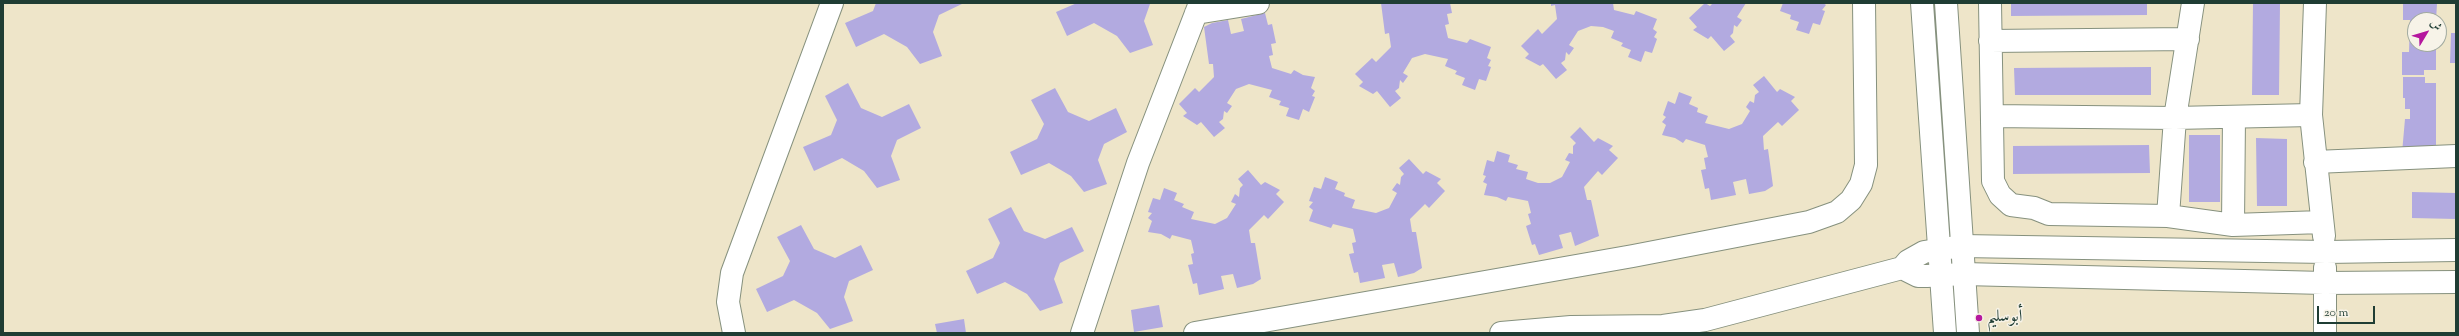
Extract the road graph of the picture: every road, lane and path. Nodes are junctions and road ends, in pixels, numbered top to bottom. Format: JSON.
{"nodes":[{"id":1,"x":832,"y":3,"type":"edge"},
{"id":2,"x":1258,"y":3,"type":"edge"},
{"id":3,"x":1864,"y":3,"type":"edge"},
{"id":4,"x":1922,"y":3,"type":"edge"},
{"id":5,"x":1946,"y":3,"type":"edge"},
{"id":6,"x":1990,"y":3,"type":"edge"},
{"id":7,"x":2193,"y":3,"type":"edge"},
{"id":8,"x":2315,"y":3,"type":"edge"},
{"id":9,"x":1198,"y":8,"type":"edge"},
{"id":10,"x":2188,"y":39,"type":"junction"},
{"id":11,"x":1990,"y":41,"type":"junction"},
{"id":12,"x":2311,"y":115,"type":"junction"},
{"id":13,"x":1992,"y":116,"type":"junction"},
{"id":14,"x":2234,"y":117,"type":"junction"},
{"id":15,"x":2175,"y":118,"type":"junction"},
{"id":16,"x":2456,"y":156,"type":"edge"},
{"id":17,"x":2315,"y":162,"type":"junction"},
{"id":18,"x":2168,"y":216,"type":"junction"},
{"id":19,"x":2322,"y":222,"type":"junction"},
{"id":20,"x":2233,"y":224,"type":"junction"},
{"id":21,"x":1962,"y":246,"type":"junction"},
{"id":22,"x":1940,"y":249,"type":"junction"},
{"id":23,"x":2456,"y":250,"type":"edge"},
{"id":24,"x":2326,"y":252,"type":"junction"},
{"id":25,"x":1902,"y":268,"type":"junction"},
{"id":26,"x":1941,"y":274,"type":"junction"},
{"id":27,"x":1964,"y":274,"type":"junction"},
{"id":28,"x":2456,"y":282,"type":"edge"},
{"id":29,"x":2324,"y":283,"type":"junction"},
{"id":30,"x":734,"y":333,"type":"edge"},
{"id":31,"x":1082,"y":333,"type":"edge"},
{"id":32,"x":1196,"y":333,"type":"edge"},
{"id":33,"x":1501,"y":333,"type":"edge"},
{"id":34,"x":1945,"y":333,"type":"edge"},
{"id":35,"x":1968,"y":333,"type":"edge"},
{"id":36,"x":2325,"y":333,"type":"edge"}],
"edges":[{"from":1,"to":30,"type":"street"},
{"from":2,"to":9,"type":"street"},
{"from":3,"to":32,"type":"street"},
{"from":4,"to":22,"type":"street"},
{"from":5,"to":21,"type":"street"},
{"from":6,"to":11,"type":"street"},
{"from":7,"to":10,"type":"street"},
{"from":8,"to":12,"type":"street"},
{"from":9,"to":31,"type":"street"},
{"from":10,"to":11,"type":"street"},
{"from":10,"to":15,"type":"street"},
{"from":11,"to":13,"type":"street"},
{"from":12,"to":14,"type":"street"},
{"from":12,"to":17,"type":"street"},
{"from":13,"to":15,"type":"street"},
{"from":13,"to":18,"type":"street"},
{"from":14,"to":15,"type":"street"},
{"from":14,"to":20,"type":"street"},
{"from":15,"to":18,"type":"street"},
{"from":16,"to":17,"type":"street"},
{"from":17,"to":19,"type":"street"},
{"from":18,"to":20,"type":"street"},
{"from":19,"to":20,"type":"street"},
{"from":19,"to":24,"type":"street"},
{"from":21,"to":22,"type":"street"},
{"from":21,"to":24,"type":"street"},
{"from":21,"to":27,"type":"street"},
{"from":22,"to":25,"type":"street"},
{"from":22,"to":26,"type":"street"},
{"from":23,"to":24,"type":"street"},
{"from":24,"to":29,"type":"street"},
{"from":25,"to":26,"type":"street"},
{"from":25,"to":33,"type":"street"},
{"from":26,"to":27,"type":"street"},
{"from":26,"to":34,"type":"street"},
{"from":27,"to":29,"type":"street"},
{"from":27,"to":35,"type":"street"},
{"from":28,"to":29,"type":"street"},
{"from":29,"to":36,"type":"street"}]}
